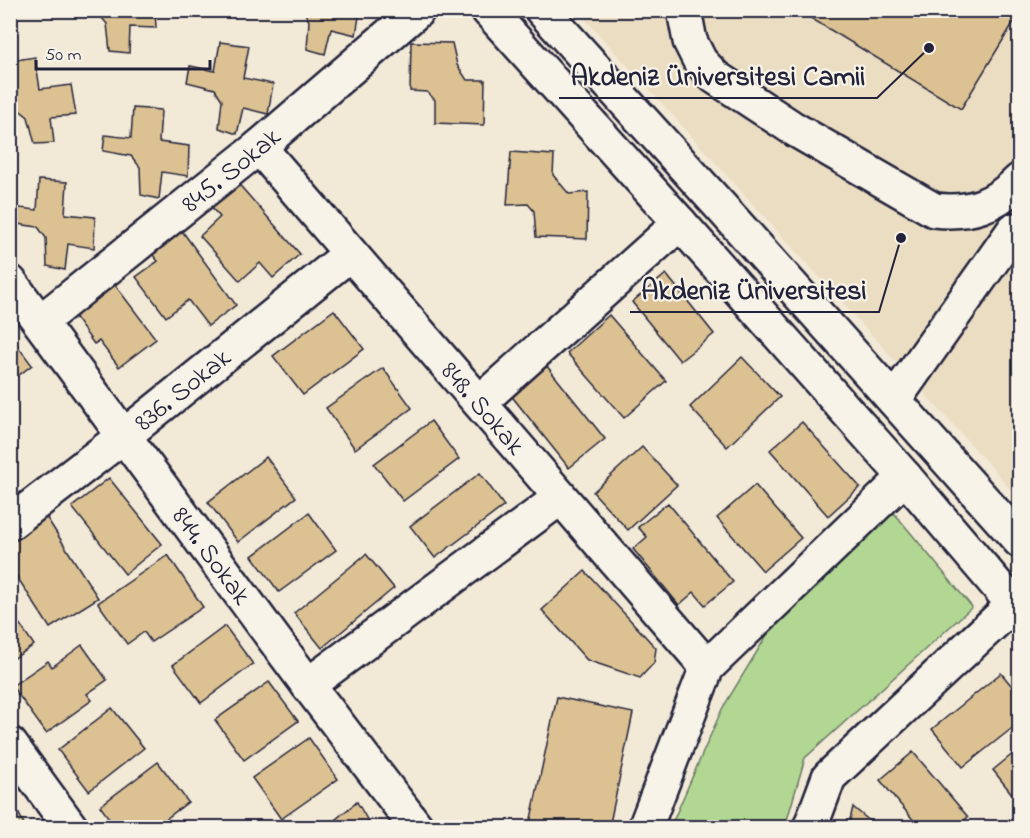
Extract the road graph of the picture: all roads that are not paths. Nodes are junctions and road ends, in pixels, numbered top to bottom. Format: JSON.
{"nodes":[{"id":1,"x":418,"y":10,"type":"edge"},
{"id":2,"x":488,"y":10,"type":"edge"},
{"id":3,"x":542,"y":10,"type":"edge"},
{"id":4,"x":684,"y":10,"type":"edge"},
{"id":5,"x":259,"y":147,"type":"junction"},
{"id":6,"x":1020,"y":180,"type":"edge"},
{"id":7,"x":989,"y":203,"type":"junction"},
{"id":8,"x":680,"y":223,"type":"junction"},
{"id":9,"x":1017,"y":232,"type":"edge"},
{"id":10,"x":351,"y":254,"type":"junction"},
{"id":11,"x":10,"y":282,"type":"edge"},
{"id":12,"x":40,"y":322,"type":"junction"},
{"id":13,"x":894,"y":400,"type":"junction"},
{"id":14,"x":480,"y":402,"type":"junction"},
{"id":15,"x":125,"y":435,"type":"junction"},
{"id":16,"x":904,"y":477,"type":"junction"},
{"id":17,"x":560,"y":498,"type":"junction"},
{"id":18,"x":10,"y":523,"type":"edge"},
{"id":19,"x":1020,"y":541,"type":"edge"},
{"id":20,"x":1016,"y":608,"type":"edge"},
{"id":21,"x":707,"y":667,"type":"junction"},
{"id":22,"x":308,"y":685,"type":"junction"},
{"id":23,"x":10,"y":744,"type":"edge"},
{"id":24,"x":406,"y":822,"type":"edge"},
{"id":25,"x":71,"y":828,"type":"edge"},
{"id":26,"x":645,"y":828,"type":"edge"},
{"id":27,"x":810,"y":828,"type":"edge"}],
"edges":[{"from":1,"to":5,"type":"street","name":"845. Sokak"},
{"from":2,"to":8,"type":"street"},
{"from":3,"to":13,"type":"street"},
{"from":4,"to":7,"type":"street"},
{"from":5,"to":10,"type":"street","name":"848. Sokak"},
{"from":5,"to":12,"type":"street","name":"845. Sokak"},
{"from":6,"to":7,"type":"street"},
{"from":7,"to":9,"type":"street"},
{"from":8,"to":14,"type":"street"},
{"from":8,"to":16,"type":"street"},
{"from":9,"to":13,"type":"street"},
{"from":10,"to":14,"type":"street","name":"848. Sokak"},
{"from":10,"to":15,"type":"street","name":"836. Sokak"},
{"from":11,"to":12,"type":"street","name":"844. Sokak"},
{"from":12,"to":15,"type":"street","name":"844. Sokak"},
{"from":13,"to":19,"type":"street"},
{"from":14,"to":17,"type":"street","name":"848. Sokak"},
{"from":15,"to":18,"type":"street","name":"836. Sokak"},
{"from":15,"to":22,"type":"street","name":"844. Sokak"},
{"from":16,"to":20,"type":"street"},
{"from":16,"to":21,"type":"street"},
{"from":17,"to":21,"type":"street","name":"848. Sokak"},
{"from":17,"to":22,"type":"street"},
{"from":20,"to":27,"type":"street"},
{"from":21,"to":26,"type":"street"},
{"from":22,"to":24,"type":"street","name":"844. Sokak"},
{"from":23,"to":25,"type":"street"}]}
